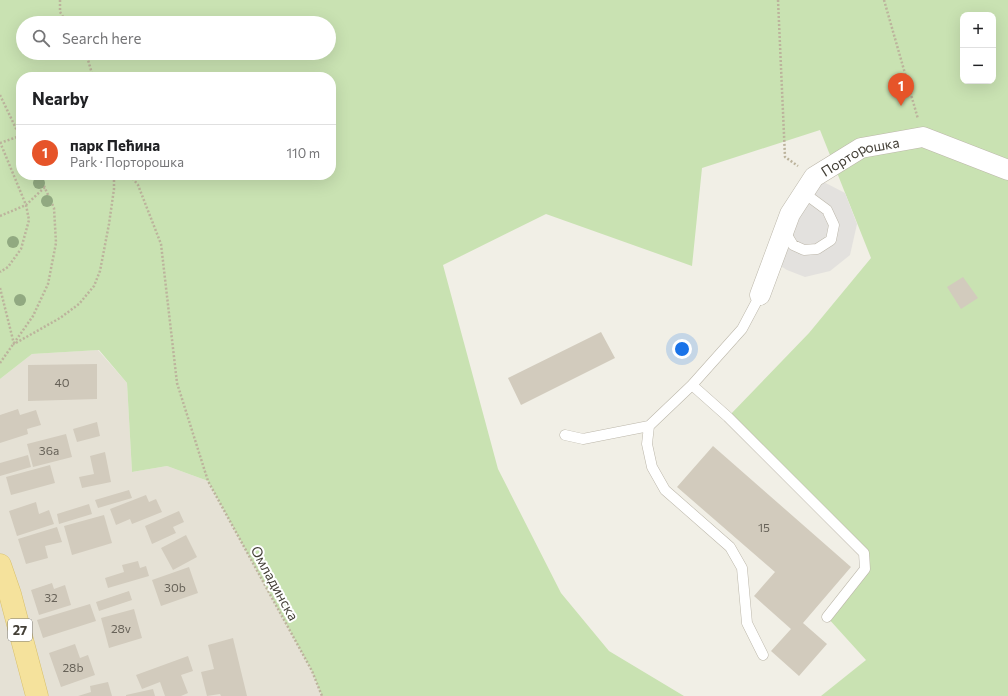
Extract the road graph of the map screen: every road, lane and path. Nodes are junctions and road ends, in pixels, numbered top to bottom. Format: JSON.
{"nodes":[{"id":1,"x":60,"y":0,"type":"edge"},
{"id":2,"x":778,"y":0,"type":"edge"},
{"id":3,"x":884,"y":0,"type":"edge"},
{"id":4,"x":63,"y":16,"type":"edge"},
{"id":5,"x":88,"y":60,"type":"edge"},
{"id":6,"x":92,"y":72,"type":"edge"},
{"id":7,"x":0,"y":95,"type":"edge"},
{"id":8,"x":16,"y":129,"type":"edge"},
{"id":9,"x":923,"y":137,"type":"junction"},
{"id":10,"x":16,"y":139,"type":"edge"},
{"id":11,"x":0,"y":143,"type":"edge"},
{"id":12,"x":1008,"y":170,"type":"edge"},
{"id":13,"x":42,"y":180,"type":"edge"},
{"id":14,"x":114,"y":180,"type":"edge"},
{"id":15,"x":134,"y":180,"type":"edge"},
{"id":16,"x":809,"y":185,"type":"junction"},
{"id":17,"x":45,"y":187,"type":"junction"},
{"id":18,"x":26,"y":205,"type":"junction"},
{"id":19,"x":0,"y":216,"type":"edge"},
{"id":20,"x":784,"y":230,"type":"junction"},
{"id":21,"x":0,"y":272,"type":"edge"},
{"id":22,"x":0,"y":288,"type":"edge"},
{"id":23,"x":760,"y":295,"type":"joint"},
{"id":24,"x":14,"y":344,"type":"junction"},
{"id":25,"x":0,"y":363,"type":"edge"},
{"id":26,"x":692,"y":384,"type":"junction"},
{"id":27,"x":649,"y":426,"type":"junction"},
{"id":28,"x":565,"y":435,"type":"dead end"},
{"id":29,"x":0,"y":565,"type":"edge"},
{"id":30,"x":828,"y":617,"type":"dead end"},
{"id":31,"x":763,"y":655,"type":"dead end"},
{"id":32,"x":38,"y":696,"type":"edge"},
{"id":33,"x":322,"y":696,"type":"edge"}],
"edges":[{"from":1,"to":4,"type":"path"},
{"from":2,"to":16,"type":"path"},
{"from":3,"to":9,"type":"path"},
{"from":5,"to":6,"type":"path"},
{"from":7,"to":8,"type":"path"},
{"from":9,"to":12,"type":"street"},
{"from":9,"to":16,"type":"street","name":"Порторошка"},
{"from":10,"to":11,"type":"path"},
{"from":11,"to":18,"type":"path"},
{"from":13,"to":17,"type":"path"},
{"from":14,"to":24,"type":"path"},
{"from":15,"to":33,"type":"path","name":"Омладинска"},
{"from":16,"to":20,"type":"street","name":"Порторошка"},
{"from":16,"to":20,"type":"lane"},
{"from":17,"to":18,"type":"path"},
{"from":17,"to":24,"type":"path"},
{"from":18,"to":19,"type":"path"},
{"from":18,"to":21,"type":"path"},
{"from":20,"to":23,"type":"street","name":"Порторошка"},
{"from":22,"to":24,"type":"path"},
{"from":23,"to":26,"type":"lane"},
{"from":24,"to":25,"type":"path"},
{"from":26,"to":27,"type":"lane"},
{"from":26,"to":30,"type":"lane"},
{"from":27,"to":28,"type":"lane"},
{"from":27,"to":31,"type":"lane"},
{"from":29,"to":32,"type":"main road","number":"27"}]}
